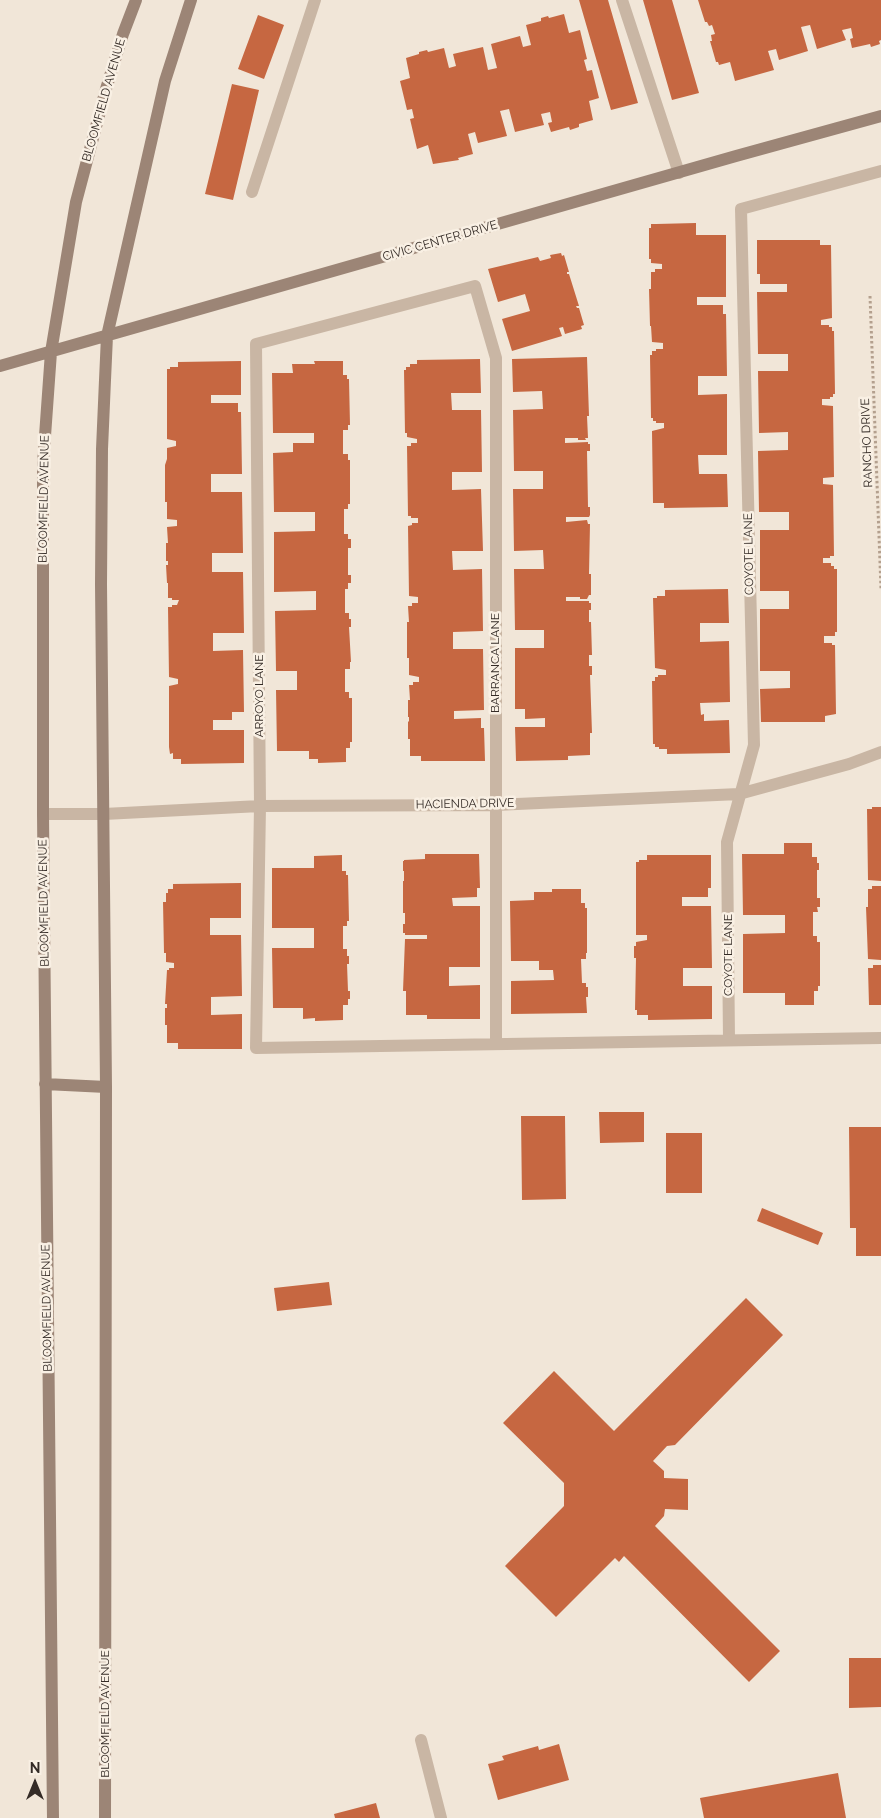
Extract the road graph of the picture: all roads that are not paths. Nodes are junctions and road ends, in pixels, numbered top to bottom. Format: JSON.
{"nodes":[{"id":1,"x":136,"y":0,"type":"edge"},
{"id":2,"x":191,"y":0,"type":"edge"},
{"id":3,"x":315,"y":0,"type":"edge"},
{"id":4,"x":622,"y":0,"type":"edge"},
{"id":5,"x":881,"y":116,"type":"edge"},
{"id":6,"x":881,"y":171,"type":"edge"},
{"id":7,"x":679,"y":173,"type":"junction"},
{"id":8,"x":252,"y":192,"type":"dead end"},
{"id":9,"x":475,"y":286,"type":"joint"},
{"id":10,"x":107,"y":336,"type":"junction"},
{"id":11,"x":51,"y":352,"type":"junction"},
{"id":12,"x":0,"y":366,"type":"edge"},
{"id":13,"x":881,"y":752,"type":"edge"},
{"id":14,"x":739,"y":794,"type":"junction"},
{"id":15,"x":495,"y":804,"type":"junction"},
{"id":16,"x":260,"y":806,"type":"junction"},
{"id":17,"x":43,"y":814,"type":"junction"},
{"id":18,"x":104,"y":814,"type":"junction"},
{"id":19,"x":881,"y":1038,"type":"edge"},
{"id":20,"x":729,"y":1040,"type":"junction"},
{"id":21,"x":496,"y":1044,"type":"junction"},
{"id":22,"x":45,"y":1084,"type":"junction"},
{"id":23,"x":106,"y":1087,"type":"junction"},
{"id":24,"x":421,"y":1740,"type":"dead end"},
{"id":25,"x":53,"y":1818,"type":"edge"},
{"id":26,"x":105,"y":1818,"type":"edge"},
{"id":27,"x":441,"y":1818,"type":"edge"}],
"edges":[{"from":1,"to":11,"type":"main road","name":"BLOOMFIELD AVENUE"},
{"from":2,"to":10,"type":"main road","name":"BLOOMFIELD AVENUE"},
{"from":3,"to":8,"type":"street"},
{"from":4,"to":7,"type":"street"},
{"from":5,"to":7,"type":"main road","name":"CIVIC CENTER DRIVE"},
{"from":6,"to":14,"type":"street","name":"COYOTE LANE"},
{"from":7,"to":10,"type":"main road","name":"CIVIC CENTER DRIVE"},
{"from":9,"to":15,"type":"street","name":"BARRANCA LANE"},
{"from":9,"to":16,"type":"street","name":"ARROYO LANE"},
{"from":10,"to":11,"type":"main road","name":"CIVIC CENTER DRIVE"},
{"from":10,"to":18,"type":"main road","name":"BLOOMFIELD AVENUE"},
{"from":11,"to":12,"type":"main road","name":"CIVIC CENTER DRIVE"},
{"from":11,"to":17,"type":"main road","name":"BLOOMFIELD AVENUE"},
{"from":13,"to":14,"type":"street","name":"HACIENDA DRIVE"},
{"from":14,"to":15,"type":"street","name":"HACIENDA DRIVE"},
{"from":14,"to":20,"type":"street","name":"COYOTE LANE"},
{"from":15,"to":16,"type":"street","name":"HACIENDA DRIVE"},
{"from":15,"to":21,"type":"street","name":"BARRANCA LANE"},
{"from":16,"to":18,"type":"street","name":"HACIENDA DRIVE"},
{"from":16,"to":21,"type":"street","name":"ARROYO LANE"},
{"from":17,"to":18,"type":"street","name":"HACIENDA DRIVE"},
{"from":17,"to":22,"type":"main road","name":"BLOOMFIELD AVENUE"},
{"from":18,"to":23,"type":"main road","name":"BLOOMFIELD AVENUE"},
{"from":19,"to":20,"type":"street"},
{"from":20,"to":21,"type":"street"},
{"from":22,"to":23,"type":"main road"},
{"from":22,"to":25,"type":"main road","name":"BLOOMFIELD AVENUE"},
{"from":23,"to":26,"type":"main road","name":"BLOOMFIELD AVENUE"},
{"from":24,"to":27,"type":"street"}]}
